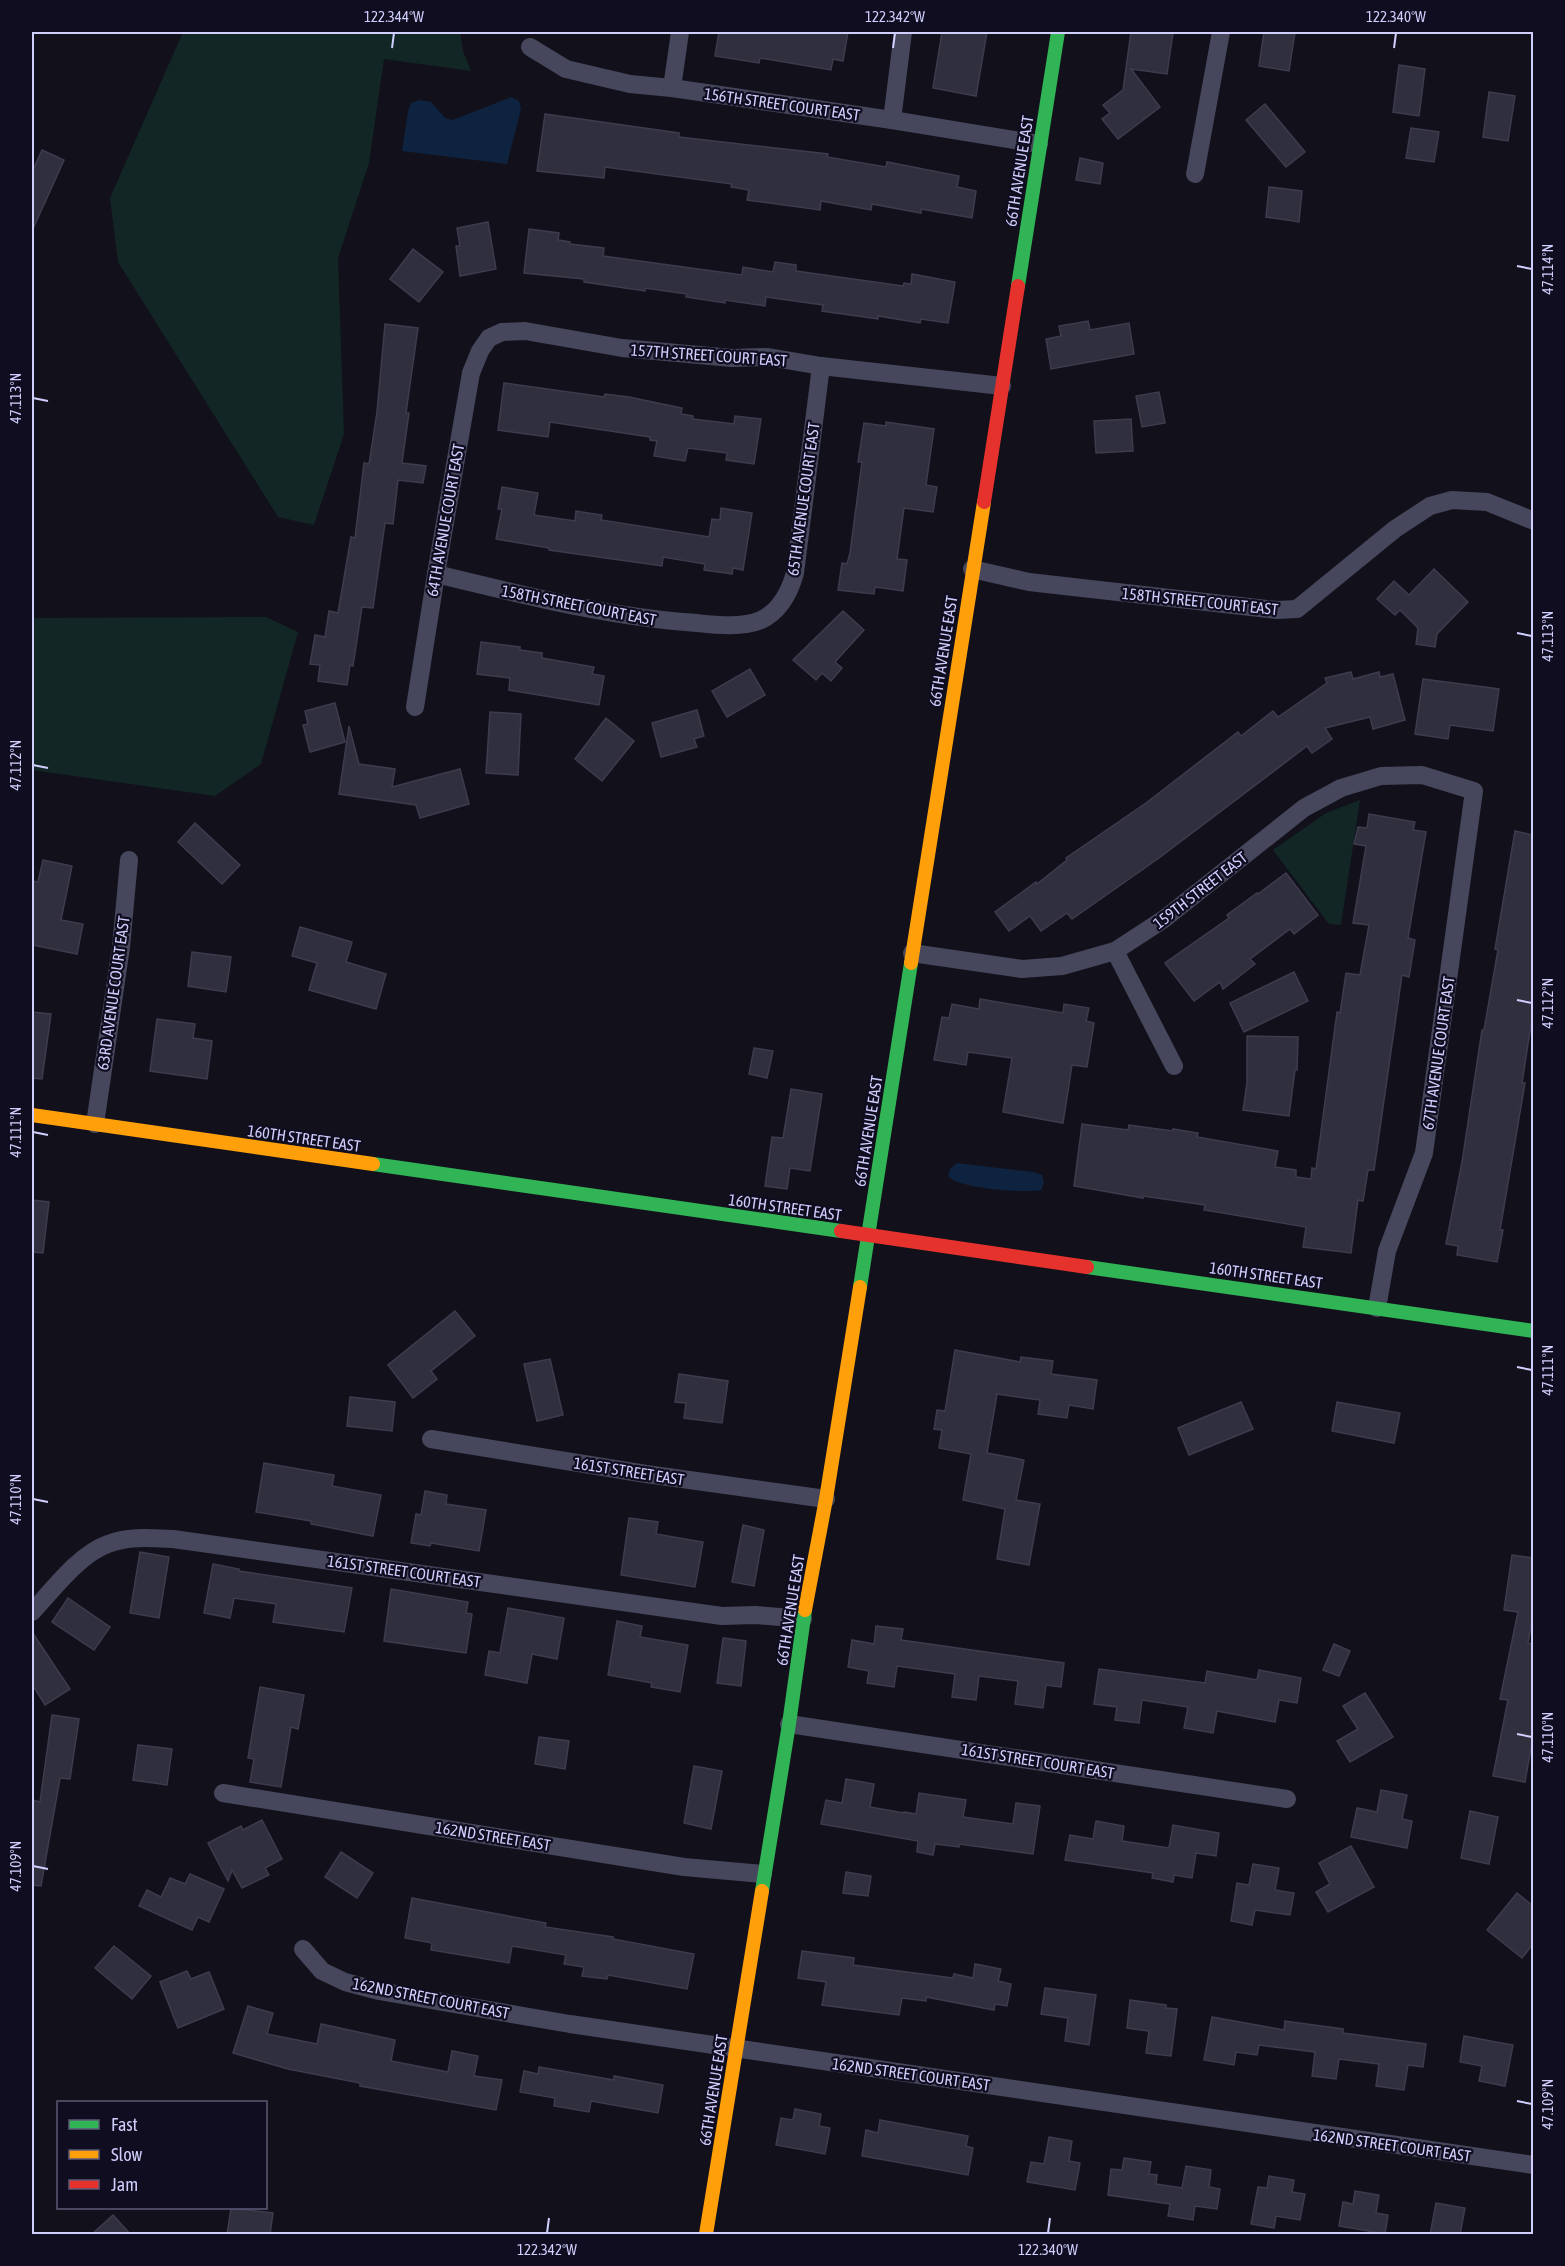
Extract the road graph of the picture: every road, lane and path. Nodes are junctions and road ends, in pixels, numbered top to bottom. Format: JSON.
{"nodes":[{"id":1,"x":680,"y":32,"type":"edge"},
{"id":2,"x":903,"y":32,"type":"edge"},
{"id":3,"x":1058,"y":32,"type":"edge"},
{"id":4,"x":1221,"y":32,"type":"edge"},
{"id":5,"x":530,"y":47,"type":"dead end"},
{"id":6,"x":672,"y":88,"type":"junction"},
{"id":7,"x":892,"y":120,"type":"junction"},
{"id":8,"x":1039,"y":144,"type":"junction"},
{"id":9,"x":1195,"y":174,"type":"dead end"},
{"id":10,"x":489,"y":338,"type":"joint"},
{"id":11,"x":821,"y":366,"type":"junction"},
{"id":12,"x":1002,"y":386,"type":"junction"},
{"id":13,"x":1533,"y":521,"type":"edge"},
{"id":14,"x":972,"y":569,"type":"junction"},
{"id":15,"x":436,"y":574,"type":"junction"},
{"id":16,"x":760,"y":620,"type":"joint"},
{"id":17,"x":415,"y":707,"type":"dead end"},
{"id":18,"x":1474,"y":791,"type":"joint"},
{"id":19,"x":129,"y":860,"type":"dead end"},
{"id":20,"x":1115,"y":951,"type":"junction"},
{"id":21,"x":912,"y":953,"type":"junction"},
{"id":22,"x":1174,"y":1066,"type":"dead end"},
{"id":23,"x":32,"y":1115,"type":"edge"},
{"id":24,"x":95,"y":1125,"type":"junction"},
{"id":25,"x":868,"y":1235,"type":"junction"},
{"id":26,"x":1377,"y":1308,"type":"junction"},
{"id":27,"x":1533,"y":1331,"type":"edge"},
{"id":28,"x":431,"y":1439,"type":"dead end"},
{"id":29,"x":826,"y":1499,"type":"junction"},
{"id":30,"x":32,"y":1612,"type":"edge"},
{"id":31,"x":803,"y":1619,"type":"junction"},
{"id":32,"x":789,"y":1724,"type":"junction"},
{"id":33,"x":223,"y":1793,"type":"dead end"},
{"id":34,"x":1287,"y":1798,"type":"dead end"},
{"id":35,"x":763,"y":1874,"type":"junction"},
{"id":36,"x":303,"y":1949,"type":"dead end"},
{"id":37,"x":737,"y":2049,"type":"junction"},
{"id":38,"x":1533,"y":2166,"type":"edge"},
{"id":39,"x":706,"y":2235,"type":"edge"}],
"edges":[{"from":1,"to":6,"type":"street"},
{"from":2,"to":7,"type":"street"},
{"from":3,"to":8,"type":"street","name":"66TH AVENUE EAST"},
{"from":4,"to":9,"type":"street"},
{"from":5,"to":6,"type":"street","name":"156TH STREET COURT EAST"},
{"from":6,"to":7,"type":"street","name":"156TH STREET COURT EAST"},
{"from":7,"to":8,"type":"street","name":"156TH STREET COURT EAST"},
{"from":8,"to":12,"type":"street","name":"66TH AVENUE EAST"},
{"from":10,"to":11,"type":"street","name":"157TH STREET COURT EAST"},
{"from":10,"to":15,"type":"street","name":"64TH AVENUE COURT EAST"},
{"from":11,"to":12,"type":"street","name":"157TH STREET COURT EAST"},
{"from":11,"to":16,"type":"street","name":"65TH AVENUE COURT EAST"},
{"from":12,"to":14,"type":"street","name":"66TH AVENUE EAST"},
{"from":13,"to":14,"type":"street","name":"158TH STREET COURT EAST"},
{"from":14,"to":21,"type":"street","name":"66TH AVENUE EAST"},
{"from":15,"to":16,"type":"street","name":"158TH STREET COURT EAST"},
{"from":15,"to":17,"type":"street","name":"64TH AVENUE COURT EAST"},
{"from":18,"to":20,"type":"street","name":"159TH STREET EAST"},
{"from":18,"to":26,"type":"street","name":"67TH AVENUE COURT EAST"},
{"from":19,"to":24,"type":"street","name":"63RD AVENUE COURT EAST"},
{"from":20,"to":21,"type":"street","name":"159TH STREET EAST"},
{"from":20,"to":22,"type":"street"},
{"from":21,"to":25,"type":"street","name":"66TH AVENUE EAST"},
{"from":23,"to":24,"type":"street","name":"160TH STREET EAST"},
{"from":24,"to":25,"type":"street","name":"160TH STREET EAST"},
{"from":25,"to":26,"type":"street","name":"160TH STREET EAST"},
{"from":25,"to":29,"type":"street","name":"66TH AVENUE EAST"},
{"from":26,"to":27,"type":"street","name":"160TH STREET EAST"},
{"from":28,"to":29,"type":"street","name":"161ST STREET EAST"},
{"from":29,"to":31,"type":"street","name":"66TH AVENUE EAST"},
{"from":30,"to":31,"type":"street","name":"161ST STREET COURT EAST"},
{"from":31,"to":32,"type":"street","name":"66TH AVENUE EAST"},
{"from":32,"to":34,"type":"street","name":"161ST STREET COURT EAST"},
{"from":32,"to":35,"type":"street","name":"66TH AVENUE EAST"},
{"from":33,"to":35,"type":"street","name":"162ND STREET EAST"},
{"from":35,"to":37,"type":"street","name":"66TH AVENUE EAST"},
{"from":36,"to":37,"type":"street","name":"162ND STREET COURT EAST"},
{"from":37,"to":38,"type":"street","name":"162ND STREET COURT EAST"},
{"from":37,"to":39,"type":"street","name":"66TH AVENUE EAST"}]}
